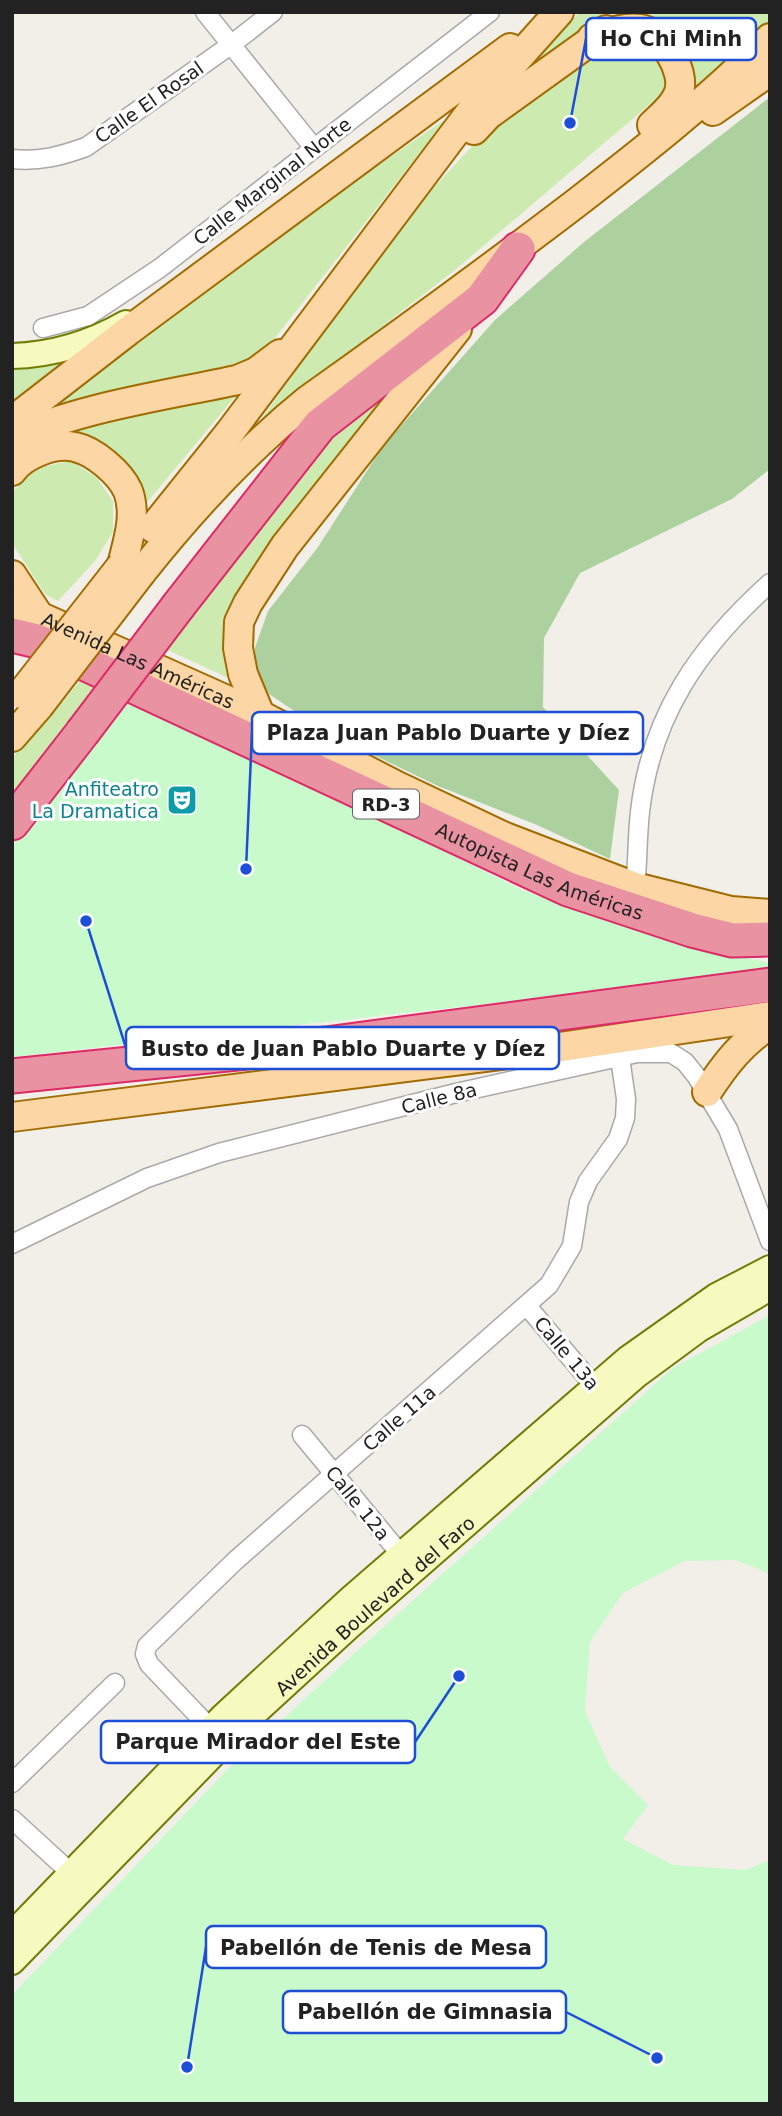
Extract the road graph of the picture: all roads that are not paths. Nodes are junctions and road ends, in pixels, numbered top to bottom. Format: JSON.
{"nodes":[{"id":1,"x":205,"y":12,"type":"edge"},
{"id":2,"x":273,"y":12,"type":"edge"},
{"id":3,"x":490,"y":12,"type":"edge"},
{"id":4,"x":636,"y":12,"type":"edge"},
{"id":5,"x":557,"y":14,"type":"edge"},
{"id":6,"x":592,"y":38,"type":"junction"},
{"id":7,"x":770,"y":38,"type":"edge"},
{"id":8,"x":232,"y":44,"type":"junction"},
{"id":9,"x":770,"y":72,"type":"edge"},
{"id":10,"x":314,"y":148,"type":"junction"},
{"id":11,"x":12,"y":159,"type":"edge"},
{"id":12,"x":618,"y":170,"type":"junction"},
{"id":13,"x":410,"y":195,"type":"junction"},
{"id":14,"x":552,"y":222,"type":"junction"},
{"id":15,"x":518,"y":249,"type":"junction"},
{"id":16,"x":196,"y":283,"type":"junction"},
{"id":17,"x":482,"y":299,"type":"junction"},
{"id":18,"x":330,"y":301,"type":"junction"},
{"id":19,"x":43,"y":328,"type":"dead end"},
{"id":20,"x":12,"y":356,"type":"edge"},
{"id":21,"x":12,"y":421,"type":"edge"},
{"id":22,"x":12,"y":439,"type":"edge"},
{"id":23,"x":12,"y":471,"type":"edge"},
{"id":24,"x":132,"y":569,"type":"junction"},
{"id":25,"x":12,"y":575,"type":"edge"},
{"id":26,"x":770,"y":583,"type":"edge"},
{"id":27,"x":12,"y":604,"type":"edge"},
{"id":28,"x":25,"y":625,"type":"edge"},
{"id":29,"x":24,"y":702,"type":"edge"},
{"id":30,"x":260,"y":715,"type":"junction"},
{"id":31,"x":12,"y":737,"type":"edge"},
{"id":32,"x":12,"y":823,"type":"edge"},
{"id":33,"x":635,"y":887,"type":"junction"},
{"id":34,"x":770,"y":914,"type":"edge"},
{"id":35,"x":770,"y":939,"type":"edge"},
{"id":36,"x":770,"y":985,"type":"edge"},
{"id":37,"x":770,"y":1016,"type":"edge"},
{"id":38,"x":770,"y":1024,"type":"edge"},
{"id":39,"x":669,"y":1042,"type":"junction"},
{"id":40,"x":620,"y":1058,"type":"junction"},
{"id":41,"x":12,"y":1076,"type":"edge"},
{"id":42,"x":707,"y":1092,"type":"junction"},
{"id":43,"x":12,"y":1117,"type":"edge"},
{"id":44,"x":770,"y":1241,"type":"edge"},
{"id":45,"x":12,"y":1244,"type":"edge"},
{"id":46,"x":770,"y":1268,"type":"edge"},
{"id":47,"x":770,"y":1288,"type":"edge"},
{"id":48,"x":527,"y":1306,"type":"junction"},
{"id":49,"x":601,"y":1394,"type":"junction"},
{"id":50,"x":302,"y":1435,"type":"dead end"},
{"id":51,"x":335,"y":1475,"type":"junction"},
{"id":52,"x":408,"y":1563,"type":"junction"},
{"id":53,"x":115,"y":1683,"type":"dead end"},
{"id":54,"x":211,"y":1729,"type":"junction"},
{"id":55,"x":12,"y":1783,"type":"edge"},
{"id":56,"x":12,"y":1819,"type":"edge"},
{"id":57,"x":71,"y":1873,"type":"junction"},
{"id":58,"x":12,"y":1934,"type":"edge"},
{"id":59,"x":12,"y":1962,"type":"edge"}],
"edges":[{"from":1,"to":8,"type":"street"},
{"from":2,"to":8,"type":"street","name":"Calle El Rosal"},
{"from":3,"to":10,"type":"street","name":"Calle Marginal Norte"},
{"from":4,"to":6,"type":"main road"},
{"from":5,"to":13,"type":"main road"},
{"from":5,"to":16,"type":"main road"},
{"from":6,"to":13,"type":"main road"},
{"from":6,"to":14,"type":"main road"},
{"from":7,"to":12,"type":"main road"},
{"from":8,"to":10,"type":"street"},
{"from":8,"to":11,"type":"street","name":"Calle El Rosal"},
{"from":9,"to":12,"type":"main road"},
{"from":10,"to":19,"type":"street","name":"Calle Marginal Norte"},
{"from":12,"to":14,"type":"main road"},
{"from":13,"to":18,"type":"main road"},
{"from":14,"to":15,"type":"main road"},
{"from":15,"to":17,"type":"highway"},
{"from":15,"to":24,"type":"main road"},
{"from":16,"to":20,"type":"street"},
{"from":16,"to":21,"type":"main road"},
{"from":17,"to":30,"type":"main road"},
{"from":17,"to":32,"type":"highway","bridge":true},
{"from":18,"to":22,"type":"main road"},
{"from":18,"to":24,"type":"main road"},
{"from":23,"to":24,"type":"main road"},
{"from":24,"to":29,"type":"main road","bridge":true},
{"from":25,"to":28,"type":"main road"},
{"from":26,"to":33,"type":"street"},
{"from":27,"to":28,"type":"main road","name":"Avenida Las Américas"},
{"from":28,"to":30,"type":"main road","name":"Avenida Las Américas"},
{"from":28,"to":35,"type":"highway","name":"Autopista Las Américas","number":"RD-3"},
{"from":29,"to":31,"type":"main road"},
{"from":30,"to":33,"type":"main road","name":"Avenida Las Américas"},
{"from":33,"to":34,"type":"main road","name":"Avenida Las Américas"},
{"from":36,"to":41,"type":"highway"},
{"from":37,"to":39,"type":"main road"},
{"from":38,"to":42,"type":"main road"},
{"from":39,"to":40,"type":"street","name":"Calle 8a"},
{"from":39,"to":42,"type":"street"},
{"from":39,"to":43,"type":"main road"},
{"from":40,"to":45,"type":"street","name":"Calle 8a"},
{"from":40,"to":48,"type":"street","name":"Calle 11a"},
{"from":42,"to":44,"type":"street"},
{"from":46,"to":49,"type":"street","name":"Avenida Boulevard del Faro"},
{"from":47,"to":49,"type":"street","name":"Avenida Boulevard del Faro"},
{"from":48,"to":49,"type":"street","name":"Calle 13a"},
{"from":48,"to":51,"type":"street","name":"Calle 11a"},
{"from":49,"to":52,"type":"street","name":"Avenida Boulevard del Faro"},
{"from":50,"to":51,"type":"street","name":"Calle 12a"},
{"from":51,"to":52,"type":"street","name":"Calle 12a"},
{"from":51,"to":54,"type":"street","name":"Calle 11a"},
{"from":52,"to":54,"type":"street","name":"Avenida Boulevard del Faro"},
{"from":52,"to":59,"type":"street","name":"Avenida Boulevard del Faro"},
{"from":53,"to":55,"type":"street"},
{"from":54,"to":57,"type":"street","name":"Avenida Boulevard del Faro"},
{"from":56,"to":57,"type":"street"},
{"from":57,"to":58,"type":"street","name":"Avenida Boulevard del Faro"}]}
